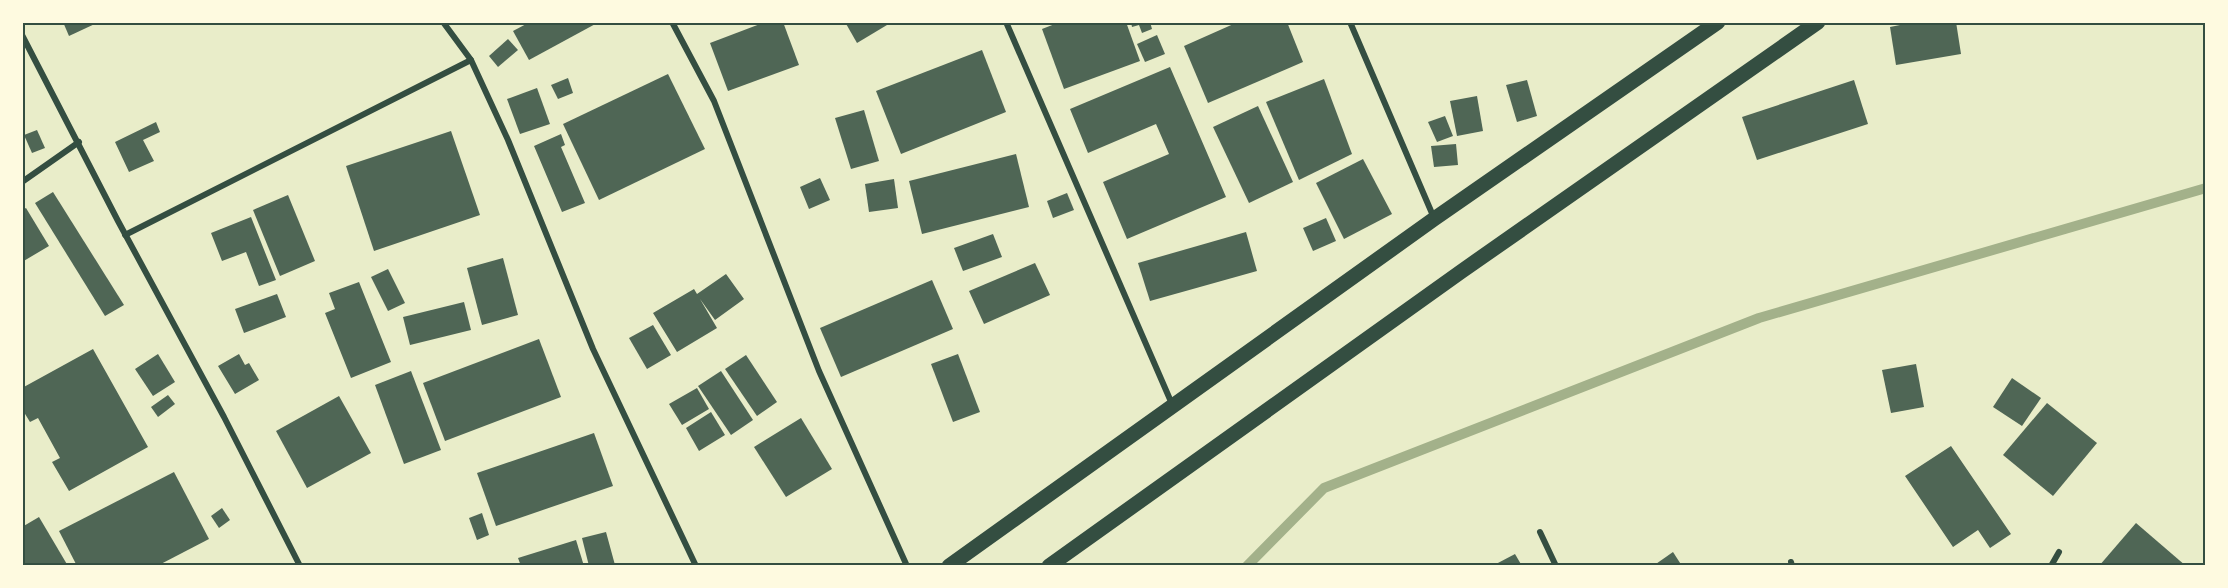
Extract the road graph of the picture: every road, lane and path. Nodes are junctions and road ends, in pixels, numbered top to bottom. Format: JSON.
{"nodes":[{"id":1,"x":443,"y":22,"type":"edge"},
{"id":2,"x":672,"y":22,"type":"edge"},
{"id":3,"x":1006,"y":22,"type":"edge"},
{"id":4,"x":1350,"y":22,"type":"edge"},
{"id":5,"x":1718,"y":22,"type":"edge"},
{"id":6,"x":1818,"y":22,"type":"edge"},
{"id":7,"x":22,"y":35,"type":"edge"},
{"id":8,"x":471,"y":60,"type":"junction"},
{"id":9,"x":79,"y":142,"type":"junction"},
{"id":10,"x":22,"y":182,"type":"edge"},
{"id":11,"x":1434,"y":219,"type":"junction"},
{"id":12,"x":125,"y":234,"type":"junction"},
{"id":13,"x":1172,"y":404,"type":"junction"},
{"id":14,"x":1540,"y":532,"type":"dead end"},
{"id":15,"x":2059,"y":552,"type":"dead end"},
{"id":16,"x":300,"y":566,"type":"edge"},
{"id":17,"x":696,"y":566,"type":"edge"},
{"id":18,"x":907,"y":566,"type":"edge"},
{"id":19,"x":949,"y":566,"type":"edge"},
{"id":20,"x":1048,"y":566,"type":"edge"},
{"id":21,"x":1556,"y":566,"type":"edge"},
{"id":22,"x":2051,"y":566,"type":"edge"}],
"edges":[{"from":1,"to":8,"type":"street"},
{"from":2,"to":18,"type":"street"},
{"from":3,"to":13,"type":"street"},
{"from":4,"to":11,"type":"street"},
{"from":5,"to":11,"type":"main road"},
{"from":6,"to":20,"type":"main road"},
{"from":7,"to":9,"type":"street"},
{"from":8,"to":12,"type":"street"},
{"from":8,"to":17,"type":"street"},
{"from":9,"to":10,"type":"street"},
{"from":9,"to":12,"type":"street"},
{"from":11,"to":13,"type":"main road"},
{"from":12,"to":16,"type":"street"},
{"from":13,"to":19,"type":"main road"},
{"from":14,"to":21,"type":"street"},
{"from":15,"to":22,"type":"street"}]}
